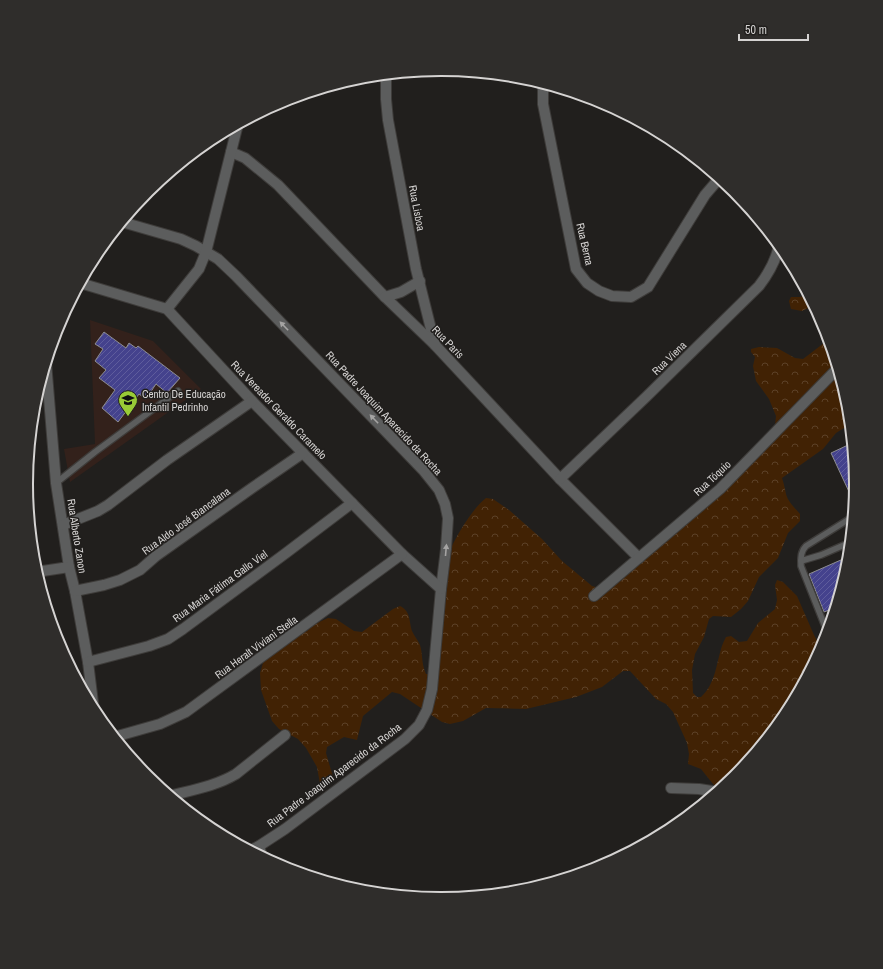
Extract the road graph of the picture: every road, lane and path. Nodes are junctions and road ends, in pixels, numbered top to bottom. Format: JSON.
{"nodes":[{"id":1,"x":386,"y":79,"type":"edge"},
{"id":2,"x":544,"y":89,"type":"edge"},
{"id":3,"x":236,"y":132,"type":"edge"},
{"id":4,"x":231,"y":152,"type":"junction"},
{"id":5,"x":716,"y":182,"type":"edge"},
{"id":6,"x":127,"y":223,"type":"edge"},
{"id":7,"x":206,"y":252,"type":"junction"},
{"id":8,"x":778,"y":253,"type":"edge"},
{"id":9,"x":420,"y":281,"type":"junction"},
{"id":10,"x":85,"y":285,"type":"edge"},
{"id":11,"x":385,"y":297,"type":"junction"},
{"id":12,"x":166,"y":309,"type":"junction"},
{"id":13,"x":435,"y":345,"type":"junction"},
{"id":14,"x":834,"y":372,"type":"edge"},
{"id":15,"x":47,"y":378,"type":"edge"},
{"id":16,"x":178,"y":390,"type":"dead end"},
{"id":17,"x":252,"y":401,"type":"junction"},
{"id":18,"x":304,"y":453,"type":"junction"},
{"id":19,"x":560,"y":479,"type":"junction"},
{"id":20,"x":56,"y":483,"type":"junction"},
{"id":21,"x":352,"y":503,"type":"junction"},
{"id":22,"x":848,"y":520,"type":"edge"},
{"id":23,"x":63,"y":525,"type":"junction"},
{"id":24,"x":846,"y":544,"type":"edge"},
{"id":25,"x":402,"y":554,"type":"junction"},
{"id":26,"x":639,"y":558,"type":"junction"},
{"id":27,"x":801,"y":561,"type":"junction"},
{"id":28,"x":69,"y":567,"type":"junction"},
{"id":29,"x":43,"y":571,"type":"edge"},
{"id":30,"x":441,"y":589,"type":"junction"},
{"id":31,"x":75,"y":591,"type":"junction"},
{"id":32,"x":594,"y":596,"type":"dead end"},
{"id":33,"x":825,"y":625,"type":"edge"},
{"id":34,"x":88,"y":662,"type":"junction"},
{"id":35,"x":92,"y":695,"type":"edge"},
{"id":36,"x":285,"y":735,"type":"dead end"},
{"id":37,"x":119,"y":736,"type":"edge"},
{"id":38,"x":671,"y":788,"type":"dead end"},
{"id":39,"x":712,"y":791,"type":"edge"},
{"id":40,"x":175,"y":794,"type":"edge"},
{"id":41,"x":260,"y":846,"type":"junction"},
{"id":42,"x":256,"y":848,"type":"edge"},
{"id":43,"x":261,"y":851,"type":"edge"}],
"edges":[{"from":1,"to":9,"type":"street","name":"Rua Lisboa"},
{"from":2,"to":5,"type":"street","name":"Rua Berna"},
{"from":3,"to":4,"type":"street"},
{"from":4,"to":7,"type":"street"},
{"from":4,"to":11,"type":"street","name":"Rua Paris"},
{"from":6,"to":7,"type":"street","name":"Rua Padre Joaquim Aparecido da Rocha"},
{"from":7,"to":12,"type":"street"},
{"from":30,"to":7,"type":"street","name":"Rua Padre Joaquim Aparecido da Rocha","one_way":true},
{"from":8,"to":19,"type":"street","name":"Rua Viena"},
{"from":9,"to":11,"type":"street"},
{"from":9,"to":13,"type":"street","name":"Rua Lisboa"},
{"from":10,"to":12,"type":"street","name":"Rua Vereador Geraldo Caramelo"},
{"from":11,"to":13,"type":"street","name":"Rua Paris"},
{"from":12,"to":17,"type":"street","name":"Rua Vereador Geraldo Caramelo"},
{"from":13,"to":19,"type":"street","name":"Rua Paris"},
{"from":14,"to":26,"type":"street","name":"Rua Tóquio"},
{"from":15,"to":20,"type":"street","name":"Rua Alberto Zanon"},
{"from":16,"to":20,"type":"lane"},
{"from":17,"to":18,"type":"street","name":"Rua Vereador Geraldo Caramelo"},
{"from":17,"to":23,"type":"street"},
{"from":18,"to":21,"type":"street","name":"Rua Vereador Geraldo Caramelo"},
{"from":18,"to":31,"type":"street","name":"Rua Aldo José Biancalana"},
{"from":19,"to":26,"type":"street","name":"Rua Paris"},
{"from":20,"to":23,"type":"street","name":"Rua Alberto Zanon"},
{"from":21,"to":25,"type":"street","name":"Rua Vereador Geraldo Caramelo"},
{"from":21,"to":34,"type":"street","name":"Rua Maria Fátima Gallo Viel"},
{"from":22,"to":27,"type":"lane"},
{"from":23,"to":28,"type":"street","name":"Rua Alberto Zanon"},
{"from":24,"to":27,"type":"lane"},
{"from":25,"to":30,"type":"street","name":"Rua Vereador Geraldo Caramelo"},
{"from":25,"to":37,"type":"street","name":"Rua Heralt Viviani Stella"},
{"from":26,"to":32,"type":"street","name":"Rua Tóquio"},
{"from":27,"to":33,"type":"lane"},
{"from":28,"to":29,"type":"street"},
{"from":28,"to":31,"type":"street","name":"Rua Alberto Zanon"},
{"from":30,"to":41,"type":"street","name":"Rua Padre Joaquim Aparecido da Rocha"},
{"from":31,"to":34,"type":"street","name":"Rua Alberto Zanon"},
{"from":34,"to":35,"type":"street","name":"Rua Alberto Zanon"},
{"from":36,"to":40,"type":"street"},
{"from":38,"to":39,"type":"street"},
{"from":41,"to":42,"type":"street","name":"Rua Padre Joaquim Aparecido da Rocha"},
{"from":41,"to":43,"type":"street"}]}
